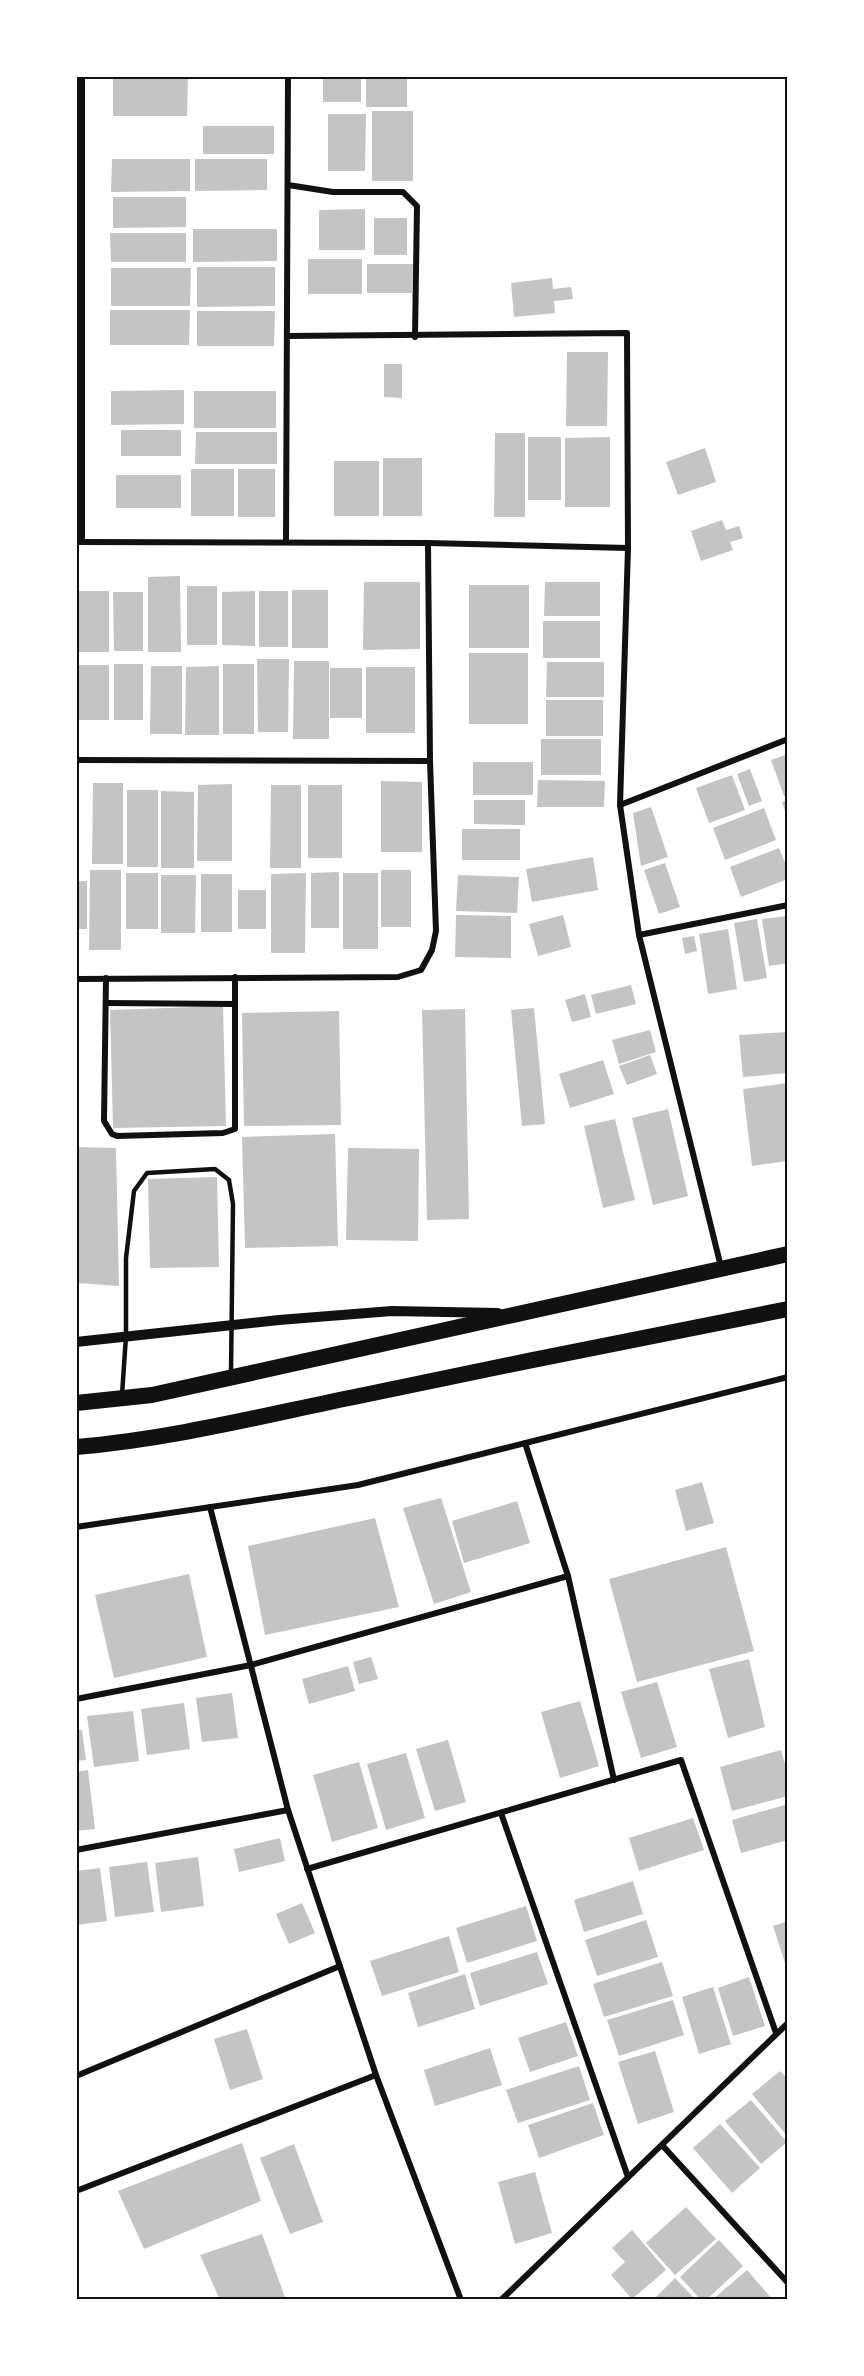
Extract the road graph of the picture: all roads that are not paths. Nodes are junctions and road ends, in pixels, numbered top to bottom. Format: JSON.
{"nodes":[{"id":1,"x":82,"y":76,"type":"edge"},
{"id":2,"x":288,"y":76,"type":"edge"},
{"id":3,"x":288,"y":185,"type":"junction"},
{"id":4,"x":287,"y":336,"type":"junction"},
{"id":5,"x":415,"y":336,"type":"junction"},
{"id":6,"x":79,"y":542,"type":"edge"},
{"id":7,"x":286,"y":542,"type":"junction"},
{"id":8,"x":428,"y":543,"type":"junction"},
{"id":9,"x":628,"y":548,"type":"junction"},
{"id":10,"x":788,"y":739,"type":"edge"},
{"id":11,"x":76,"y":760,"type":"edge"},
{"id":12,"x":430,"y":761,"type":"junction"},
{"id":13,"x":620,"y":805,"type":"junction"},
{"id":14,"x":788,"y":905,"type":"edge"},
{"id":15,"x":639,"y":934,"type":"junction"},
{"id":16,"x":235,"y":977,"type":"junction"},
{"id":17,"x":106,"y":978,"type":"junction"},
{"id":18,"x":76,"y":979,"type":"edge"},
{"id":19,"x":106,"y":1003,"type":"junction"},
{"id":20,"x":234,"y":1004,"type":"junction"},
{"id":21,"x":788,"y":1254,"type":"edge"},
{"id":22,"x":721,"y":1268,"type":"junction"},
{"id":23,"x":788,"y":1310,"type":"edge"},
{"id":24,"x":516,"y":1313,"type":"junction"},
{"id":25,"x":231,"y":1325,"type":"junction"},
{"id":26,"x":126,"y":1336,"type":"junction"},
{"id":27,"x":76,"y":1342,"type":"edge"},
{"id":28,"x":231,"y":1377,"type":"junction"},
{"id":29,"x":788,"y":1377,"type":"edge"},
{"id":30,"x":122,"y":1398,"type":"junction"},
{"id":31,"x":76,"y":1403,"type":"edge"},
{"id":32,"x":525,"y":1443,"type":"junction"},
{"id":33,"x":76,"y":1447,"type":"edge"},
{"id":34,"x":210,"y":1507,"type":"junction"},
{"id":35,"x":76,"y":1527,"type":"edge"},
{"id":36,"x":568,"y":1576,"type":"junction"},
{"id":37,"x":250,"y":1665,"type":"junction"},
{"id":38,"x":76,"y":1699,"type":"edge"},
{"id":39,"x":614,"y":1780,"type":"junction"},
{"id":40,"x":288,"y":1810,"type":"junction"},
{"id":41,"x":501,"y":1813,"type":"junction"},
{"id":42,"x":76,"y":1850,"type":"edge"},
{"id":43,"x":307,"y":1869,"type":"junction"},
{"id":44,"x":340,"y":1966,"type":"junction"},
{"id":45,"x":788,"y":2023,"type":"edge"},
{"id":46,"x":776,"y":2033,"type":"junction"},
{"id":47,"x":376,"y":2075,"type":"junction"},
{"id":48,"x":76,"y":2076,"type":"edge"},
{"id":49,"x":662,"y":2145,"type":"junction"},
{"id":50,"x":627,"y":2177,"type":"junction"},
{"id":51,"x":76,"y":2191,"type":"edge"},
{"id":52,"x":788,"y":2283,"type":"edge"},
{"id":53,"x":461,"y":2300,"type":"edge"},
{"id":54,"x":501,"y":2300,"type":"edge"}],
"edges":[{"from":1,"to":6,"type":"street"},
{"from":2,"to":3,"type":"street"},
{"from":3,"to":4,"type":"street"},
{"from":3,"to":5,"type":"street"},
{"from":4,"to":5,"type":"street"},
{"from":4,"to":7,"type":"street"},
{"from":5,"to":9,"type":"street"},
{"from":6,"to":7,"type":"street"},
{"from":7,"to":8,"type":"street"},
{"from":8,"to":9,"type":"street"},
{"from":8,"to":12,"type":"street"},
{"from":9,"to":13,"type":"street"},
{"from":10,"to":13,"type":"street"},
{"from":11,"to":12,"type":"street"},
{"from":12,"to":16,"type":"street"},
{"from":13,"to":15,"type":"street"},
{"from":14,"to":15,"type":"street"},
{"from":15,"to":22,"type":"street"},
{"from":16,"to":17,"type":"street"},
{"from":16,"to":20,"type":"street"},
{"from":17,"to":18,"type":"street"},
{"from":17,"to":19,"type":"street"},
{"from":19,"to":20,"type":"street"},
{"from":19,"to":20,"type":"street"},
{"from":21,"to":22,"type":"highway"},
{"from":22,"to":24,"type":"highway"},
{"from":23,"to":33,"type":"highway"},
{"from":24,"to":25,"type":"street"},
{"from":24,"to":28,"type":"highway"},
{"from":25,"to":26,"type":"street"},
{"from":25,"to":26,"type":"lane"},
{"from":25,"to":28,"type":"lane"},
{"from":26,"to":27,"type":"street"},
{"from":26,"to":30,"type":"lane"},
{"from":28,"to":30,"type":"highway"},
{"from":29,"to":32,"type":"street"},
{"from":30,"to":31,"type":"highway"},
{"from":32,"to":34,"type":"street"},
{"from":32,"to":36,"type":"street"},
{"from":34,"to":35,"type":"street"},
{"from":34,"to":37,"type":"street"},
{"from":36,"to":37,"type":"street"},
{"from":36,"to":39,"type":"street"},
{"from":37,"to":38,"type":"street"},
{"from":37,"to":40,"type":"street"},
{"from":39,"to":41,"type":"street"},
{"from":39,"to":46,"type":"street"},
{"from":40,"to":42,"type":"street"},
{"from":40,"to":43,"type":"street"},
{"from":41,"to":43,"type":"street"},
{"from":41,"to":50,"type":"street"},
{"from":43,"to":44,"type":"street"},
{"from":44,"to":47,"type":"street"},
{"from":44,"to":48,"type":"street"},
{"from":45,"to":46,"type":"street"},
{"from":46,"to":49,"type":"street"},
{"from":47,"to":51,"type":"street"},
{"from":47,"to":53,"type":"street"},
{"from":49,"to":50,"type":"street"},
{"from":49,"to":52,"type":"street"},
{"from":50,"to":54,"type":"street"}]}
